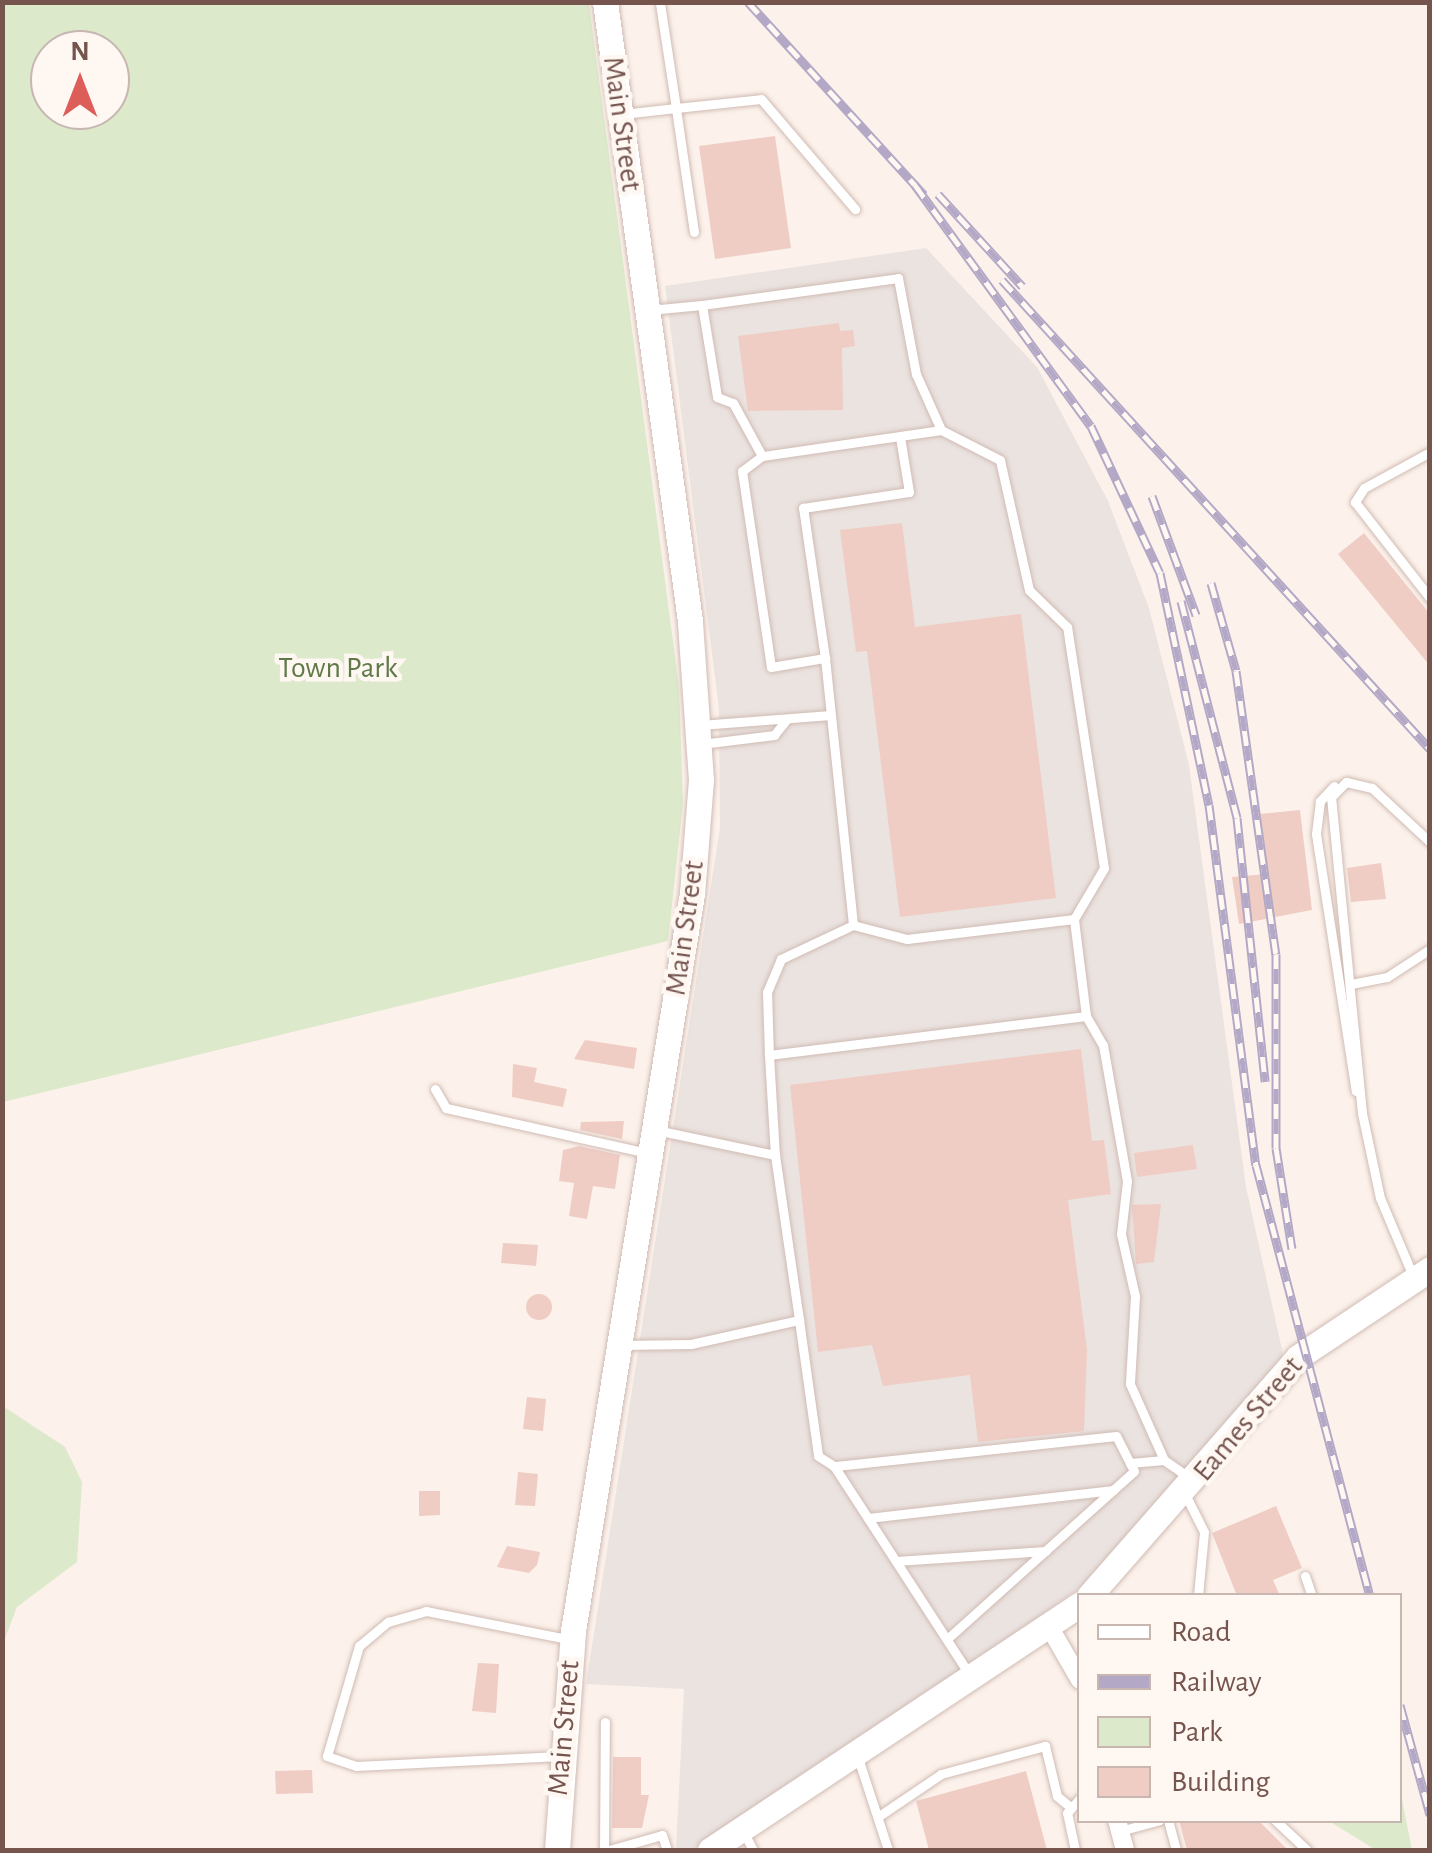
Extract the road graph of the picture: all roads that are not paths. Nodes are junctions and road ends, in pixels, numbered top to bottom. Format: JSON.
{"nodes":[{"id":1,"x":605,"y":2,"type":"edge"},
{"id":2,"x":660,"y":4,"type":"edge"},
{"id":3,"x":676,"y":108,"type":"junction"},
{"id":4,"x":620,"y":114,"type":"junction"},
{"id":5,"x":854,"y":209,"type":"dead end"},
{"id":6,"x":694,"y":232,"type":"dead end"},
{"id":7,"x":702,"y":304,"type":"junction"},
{"id":8,"x":648,"y":310,"type":"junction"},
{"id":9,"x":941,"y":430,"type":"junction"},
{"id":10,"x":900,"y":436,"type":"junction"},
{"id":11,"x":1430,"y":452,"type":"edge"},
{"id":12,"x":762,"y":456,"type":"junction"},
{"id":13,"x":1430,"y":598,"type":"edge"},
{"id":14,"x":824,"y":658,"type":"junction"},
{"id":15,"x":831,"y":715,"type":"junction"},
{"id":16,"x":786,"y":720,"type":"junction"},
{"id":17,"x":700,"y":734,"type":"junction"},
{"id":18,"x":1346,"y":782,"type":"junction"},
{"id":19,"x":1430,"y":842,"type":"edge"},
{"id":20,"x":1074,"y":919,"type":"junction"},
{"id":21,"x":853,"y":924,"type":"junction"},
{"id":22,"x":1430,"y":949,"type":"edge"},
{"id":23,"x":1351,"y":984,"type":"junction"},
{"id":24,"x":1086,"y":1016,"type":"junction"},
{"id":25,"x":769,"y":1055,"type":"junction"},
{"id":26,"x":435,"y":1088,"type":"dead end"},
{"id":27,"x":1362,"y":1113,"type":"junction"},
{"id":28,"x":651,"y":1142,"type":"junction"},
{"id":29,"x":775,"y":1155,"type":"junction"},
{"id":30,"x":1422,"y":1274,"type":"edge"},
{"id":31,"x":799,"y":1320,"type":"junction"},
{"id":32,"x":618,"y":1345,"type":"junction"},
{"id":33,"x":1164,"y":1460,"type":"junction"},
{"id":34,"x":1130,"y":1463,"type":"junction"},
{"id":35,"x":834,"y":1466,"type":"junction"},
{"id":36,"x":1190,"y":1488,"type":"junction"},
{"id":37,"x":1114,"y":1490,"type":"junction"},
{"id":38,"x":868,"y":1518,"type":"junction"},
{"id":39,"x":1046,"y":1550,"type":"junction"},
{"id":40,"x":896,"y":1561,"type":"junction"},
{"id":41,"x":1305,"y":1576,"type":"dead end"},
{"id":42,"x":1091,"y":1593,"type":"edge"},
{"id":43,"x":1198,"y":1593,"type":"edge"},
{"id":44,"x":1311,"y":1593,"type":"edge"},
{"id":45,"x":1077,"y":1606,"type":"edge"},
{"id":46,"x":1050,"y":1628,"type":"junction"},
{"id":47,"x":947,"y":1639,"type":"junction"},
{"id":48,"x":572,"y":1640,"type":"junction"},
{"id":49,"x":1077,"y":1675,"type":"edge"},
{"id":50,"x":974,"y":1681,"type":"junction"},
{"id":51,"x":606,"y":1722,"type":"dead end"},
{"id":52,"x":560,"y":1756,"type":"junction"},
{"id":53,"x":858,"y":1758,"type":"junction"},
{"id":54,"x":1077,"y":1800,"type":"edge"},
{"id":55,"x":1069,"y":1806,"type":"junction"},
{"id":56,"x":880,"y":1816,"type":"junction"},
{"id":57,"x":1169,"y":1823,"type":"edge"},
{"id":58,"x":1278,"y":1823,"type":"edge"},
{"id":59,"x":1119,"y":1826,"type":"edge"},
{"id":60,"x":748,"y":1841,"type":"edge"},
{"id":61,"x":557,"y":1850,"type":"edge"},
{"id":62,"x":606,"y":1850,"type":"edge"},
{"id":63,"x":667,"y":1850,"type":"edge"},
{"id":64,"x":710,"y":1850,"type":"edge"},
{"id":65,"x":888,"y":1850,"type":"edge"},
{"id":66,"x":1075,"y":1850,"type":"edge"},
{"id":67,"x":1126,"y":1850,"type":"edge"},
{"id":68,"x":1176,"y":1850,"type":"edge"},
{"id":69,"x":1307,"y":1850,"type":"edge"}],
"edges":[{"from":1,"to":4,"type":"main road","name":"Main Street"},
{"from":2,"to":3,"type":"lane"},
{"from":3,"to":4,"type":"lane"},
{"from":3,"to":5,"type":"lane"},
{"from":3,"to":6,"type":"lane"},
{"from":4,"to":8,"type":"main road","name":"Main Street"},
{"from":7,"to":8,"type":"lane"},
{"from":7,"to":9,"type":"lane"},
{"from":7,"to":12,"type":"lane"},
{"from":8,"to":17,"type":"main road","name":"Main Street"},
{"from":9,"to":10,"type":"lane"},
{"from":9,"to":20,"type":"lane"},
{"from":10,"to":12,"type":"lane"},
{"from":10,"to":14,"type":"lane"},
{"from":11,"to":13,"type":"lane"},
{"from":12,"to":14,"type":"lane"},
{"from":14,"to":15,"type":"lane"},
{"from":15,"to":16,"type":"lane"},
{"from":15,"to":21,"type":"lane"},
{"from":16,"to":17,"type":"lane"},
{"from":16,"to":17,"type":"lane"},
{"from":17,"to":28,"type":"main road","name":"Main Street"},
{"from":18,"to":19,"type":"lane"},
{"from":18,"to":23,"type":"lane"},
{"from":18,"to":27,"type":"lane"},
{"from":20,"to":21,"type":"lane"},
{"from":20,"to":24,"type":"lane"},
{"from":21,"to":25,"type":"lane"},
{"from":22,"to":23,"type":"lane"},
{"from":23,"to":27,"type":"lane"},
{"from":24,"to":25,"type":"lane"},
{"from":24,"to":33,"type":"lane"},
{"from":25,"to":29,"type":"lane"},
{"from":26,"to":28,"type":"lane"},
{"from":27,"to":30,"type":"lane"},
{"from":28,"to":29,"type":"lane"},
{"from":28,"to":32,"type":"main road","name":"Main Street"},
{"from":29,"to":31,"type":"lane"},
{"from":30,"to":36,"type":"main road","name":"Eames Street"},
{"from":31,"to":32,"type":"lane"},
{"from":31,"to":35,"type":"lane"},
{"from":32,"to":48,"type":"main road","name":"Main Street"},
{"from":33,"to":34,"type":"lane"},
{"from":33,"to":36,"type":"lane"},
{"from":34,"to":35,"type":"lane"},
{"from":34,"to":37,"type":"lane"},
{"from":35,"to":38,"type":"lane"},
{"from":36,"to":42,"type":"main road","name":"Eames Street"},
{"from":36,"to":43,"type":"lane"},
{"from":37,"to":38,"type":"lane"},
{"from":37,"to":39,"type":"lane"},
{"from":38,"to":40,"type":"lane"},
{"from":39,"to":40,"type":"lane"},
{"from":39,"to":47,"type":"lane"},
{"from":40,"to":47,"type":"lane"},
{"from":41,"to":44,"type":"lane"},
{"from":45,"to":46,"type":"main road"},
{"from":46,"to":49,"type":"street"},
{"from":46,"to":50,"type":"main road"},
{"from":47,"to":50,"type":"lane"},
{"from":48,"to":52,"type":"main road","name":"Main Street"},
{"from":48,"to":52,"type":"lane"},
{"from":50,"to":53,"type":"main road"},
{"from":51,"to":62,"type":"lane"},
{"from":52,"to":61,"type":"main road","name":"Main Street"},
{"from":53,"to":56,"type":"lane"},
{"from":53,"to":60,"type":"main road"},
{"from":54,"to":55,"type":"lane"},
{"from":55,"to":56,"type":"lane"},
{"from":55,"to":66,"type":"lane"},
{"from":56,"to":65,"type":"lane"},
{"from":57,"to":68,"type":"lane"},
{"from":58,"to":69,"type":"lane"},
{"from":59,"to":67,"type":"street"},
{"from":60,"to":64,"type":"main road"},
{"from":62,"to":63,"type":"lane"}]}
